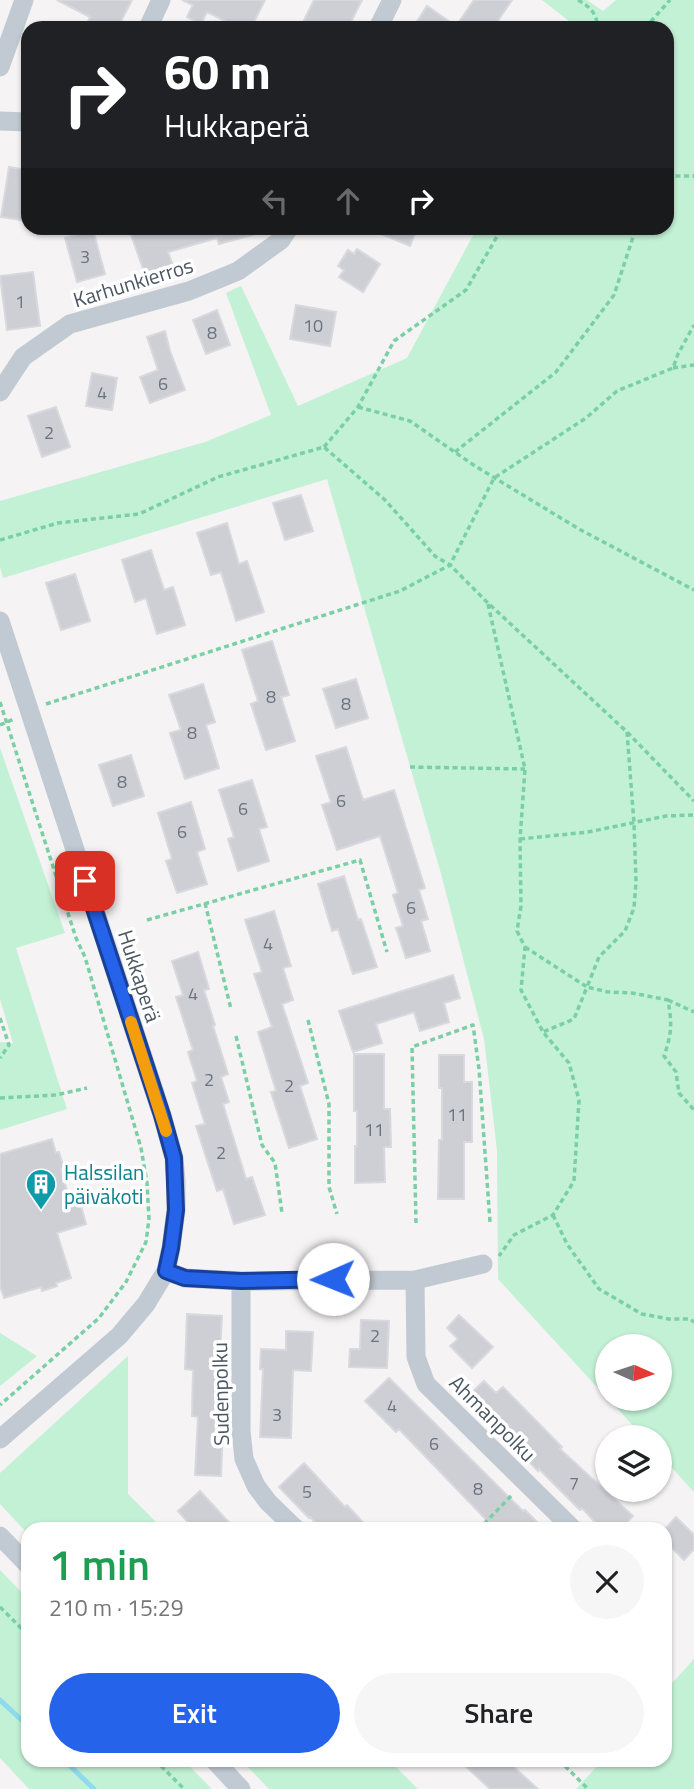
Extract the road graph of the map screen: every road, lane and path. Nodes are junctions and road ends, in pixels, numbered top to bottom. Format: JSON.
{"nodes":[{"id":1,"x":24,"y":0,"type":"edge"},
{"id":2,"x":161,"y":0,"type":"edge"},
{"id":3,"x":392,"y":0,"type":"edge"},
{"id":4,"x":578,"y":0,"type":"edge"},
{"id":5,"x":670,"y":0,"type":"edge"},
{"id":6,"x":151,"y":21,"type":"edge"},
{"id":7,"x":382,"y":21,"type":"edge"},
{"id":8,"x":597,"y":21,"type":"edge"},
{"id":9,"x":651,"y":21,"type":"edge"},
{"id":10,"x":0,"y":67,"type":"edge"},
{"id":11,"x":0,"y":121,"type":"edge"},
{"id":12,"x":21,"y":122,"type":"edge"},
{"id":13,"x":674,"y":176,"type":"edge"},
{"id":14,"x":694,"y":176,"type":"edge"},
{"id":15,"x":284,"y":235,"type":"edge"},
{"id":16,"x":498,"y":235,"type":"edge"},
{"id":17,"x":634,"y":235,"type":"edge"},
{"id":18,"x":694,"y":326,"type":"edge"},
{"id":19,"x":694,"y":365,"type":"edge"},
{"id":20,"x":673,"y":368,"type":"junction"},
{"id":21,"x":0,"y":392,"type":"edge"},
{"id":22,"x":358,"y":407,"type":"junction"},
{"id":23,"x":324,"y":447,"type":"junction"},
{"id":24,"x":455,"y":452,"type":"junction"},
{"id":25,"x":494,"y":478,"type":"junction"},
{"id":26,"x":0,"y":540,"type":"edge"},
{"id":27,"x":450,"y":565,"type":"junction"},
{"id":28,"x":694,"y":590,"type":"edge"},
{"id":29,"x":488,"y":603,"type":"junction"},
{"id":30,"x":0,"y":621,"type":"edge"},
{"id":31,"x":0,"y":702,"type":"edge"},
{"id":32,"x":29,"y":709,"type":"junction"},
{"id":33,"x":0,"y":720,"type":"edge"},
{"id":34,"x":6,"y":723,"type":"junction"},
{"id":35,"x":0,"y":725,"type":"edge"},
{"id":36,"x":627,"y":732,"type":"junction"},
{"id":37,"x":410,"y":766,"type":"dead end"},
{"id":38,"x":525,"y":769,"type":"junction"},
{"id":39,"x":694,"y":801,"type":"edge"},
{"id":40,"x":694,"y":815,"type":"edge"},
{"id":41,"x":634,"y":823,"type":"junction"},
{"id":42,"x":520,"y":839,"type":"junction"},
{"id":43,"x":205,"y":903,"type":"junction"},
{"id":44,"x":148,"y":920,"type":"dead end"},
{"id":45,"x":525,"y":947,"type":"junction"},
{"id":46,"x":387,"y":952,"type":"dead end"},
{"id":47,"x":586,"y":988,"type":"junction"},
{"id":48,"x":668,"y":1000,"type":"junction"},
{"id":49,"x":231,"y":1009,"type":"dead end"},
{"id":50,"x":694,"y":1012,"type":"edge"},
{"id":51,"x":0,"y":1018,"type":"edge"},
{"id":52,"x":309,"y":1020,"type":"dead end"},
{"id":53,"x":543,"y":1032,"type":"junction"},
{"id":54,"x":236,"y":1036,"type":"dead end"},
{"id":55,"x":0,"y":1058,"type":"edge"},
{"id":56,"x":88,"y":1088,"type":"dead end"},
{"id":57,"x":0,"y":1098,"type":"edge"},
{"id":58,"x":694,"y":1110,"type":"edge"},
{"id":59,"x":282,"y":1213,"type":"dead end"},
{"id":60,"x":337,"y":1214,"type":"dead end"},
{"id":61,"x":553,"y":1215,"type":"junction"},
{"id":62,"x":490,"y":1222,"type":"dead end"},
{"id":63,"x":416,"y":1223,"type":"dead end"},
{"id":64,"x":483,"y":1264,"type":"joint"},
{"id":65,"x":166,"y":1271,"type":"junction"},
{"id":66,"x":415,"y":1280,"type":"junction"},
{"id":67,"x":241,"y":1281,"type":"junction"},
{"id":68,"x":694,"y":1322,"type":"edge"},
{"id":69,"x":0,"y":1405,"type":"edge"},
{"id":70,"x":0,"y":1439,"type":"edge"},
{"id":71,"x":525,"y":1482,"type":"junction"},
{"id":72,"x":289,"y":1522,"type":"edge"},
{"id":73,"x":486,"y":1522,"type":"edge"},
{"id":74,"x":566,"y":1522,"type":"edge"},
{"id":75,"x":0,"y":1536,"type":"edge"},
{"id":76,"x":21,"y":1558,"type":"edge"},
{"id":77,"x":0,"y":1607,"type":"edge"},
{"id":78,"x":21,"y":1629,"type":"edge"},
{"id":79,"x":162,"y":1767,"type":"edge"},
{"id":80,"x":221,"y":1767,"type":"edge"},
{"id":81,"x":566,"y":1767,"type":"edge"},
{"id":82,"x":184,"y":1789,"type":"edge"},
{"id":83,"x":241,"y":1789,"type":"edge"},
{"id":84,"x":588,"y":1789,"type":"edge"}],
"edges":[{"from":1,"to":10,"type":"street"},
{"from":2,"to":6,"type":"street"},
{"from":3,"to":7,"type":"street"},
{"from":4,"to":8,"type":"path"},
{"from":5,"to":9,"type":"path"},
{"from":11,"to":12,"type":"street"},
{"from":13,"to":14,"type":"path"},
{"from":15,"to":21,"type":"street","name":"Karhunkierros"},
{"from":16,"to":22,"type":"path"},
{"from":17,"to":24,"type":"path"},
{"from":18,"to":20,"type":"path"},
{"from":19,"to":20,"type":"path"},
{"from":20,"to":25,"type":"path"},
{"from":22,"to":23,"type":"path"},
{"from":22,"to":24,"type":"path"},
{"from":23,"to":26,"type":"path"},
{"from":23,"to":27,"type":"path"},
{"from":24,"to":25,"type":"path"},
{"from":25,"to":27,"type":"path"},
{"from":25,"to":28,"type":"path"},
{"from":27,"to":29,"type":"path"},
{"from":27,"to":32,"type":"path"},
{"from":29,"to":36,"type":"path"},
{"from":29,"to":38,"type":"path"},
{"from":30,"to":32,"type":"street","name":"Hukkaperä"},
{"from":31,"to":34,"type":"path"},
{"from":32,"to":34,"type":"path"},
{"from":32,"to":65,"type":"street","name":"Hukkaperä"},
{"from":33,"to":34,"type":"path"},
{"from":34,"to":35,"type":"path"},
{"from":34,"to":69,"type":"path"},
{"from":36,"to":39,"type":"path"},
{"from":36,"to":41,"type":"path"},
{"from":37,"to":38,"type":"path"},
{"from":38,"to":42,"type":"path"},
{"from":40,"to":41,"type":"path"},
{"from":41,"to":42,"type":"path"},
{"from":41,"to":47,"type":"path"},
{"from":42,"to":45,"type":"path"},
{"from":43,"to":44,"type":"path"},
{"from":43,"to":46,"type":"path"},
{"from":43,"to":49,"type":"path"},
{"from":45,"to":47,"type":"path"},
{"from":45,"to":53,"type":"path"},
{"from":47,"to":48,"type":"path"},
{"from":47,"to":53,"type":"path"},
{"from":48,"to":50,"type":"path"},
{"from":48,"to":58,"type":"path"},
{"from":51,"to":55,"type":"path"},
{"from":52,"to":60,"type":"path"},
{"from":53,"to":61,"type":"path"},
{"from":54,"to":59,"type":"path"},
{"from":56,"to":57,"type":"path"},
{"from":61,"to":64,"type":"path"},
{"from":61,"to":68,"type":"path"},
{"from":62,"to":63,"type":"path"},
{"from":64,"to":66,"type":"street"},
{"from":65,"to":67,"type":"street"},
{"from":65,"to":70,"type":"street"},
{"from":66,"to":67,"type":"street"},
{"from":66,"to":71,"type":"street","name":"Ahmanpolku"},
{"from":67,"to":72,"type":"street","name":"Sudenpolku"},
{"from":71,"to":73,"type":"path"},
{"from":71,"to":74,"type":"street","name":"Ahmanpolku"},
{"from":75,"to":76,"type":"street"},
{"from":77,"to":78,"type":"path"},
{"from":79,"to":82,"type":"path"},
{"from":80,"to":83,"type":"street"},
{"from":81,"to":84,"type":"path"}]}
